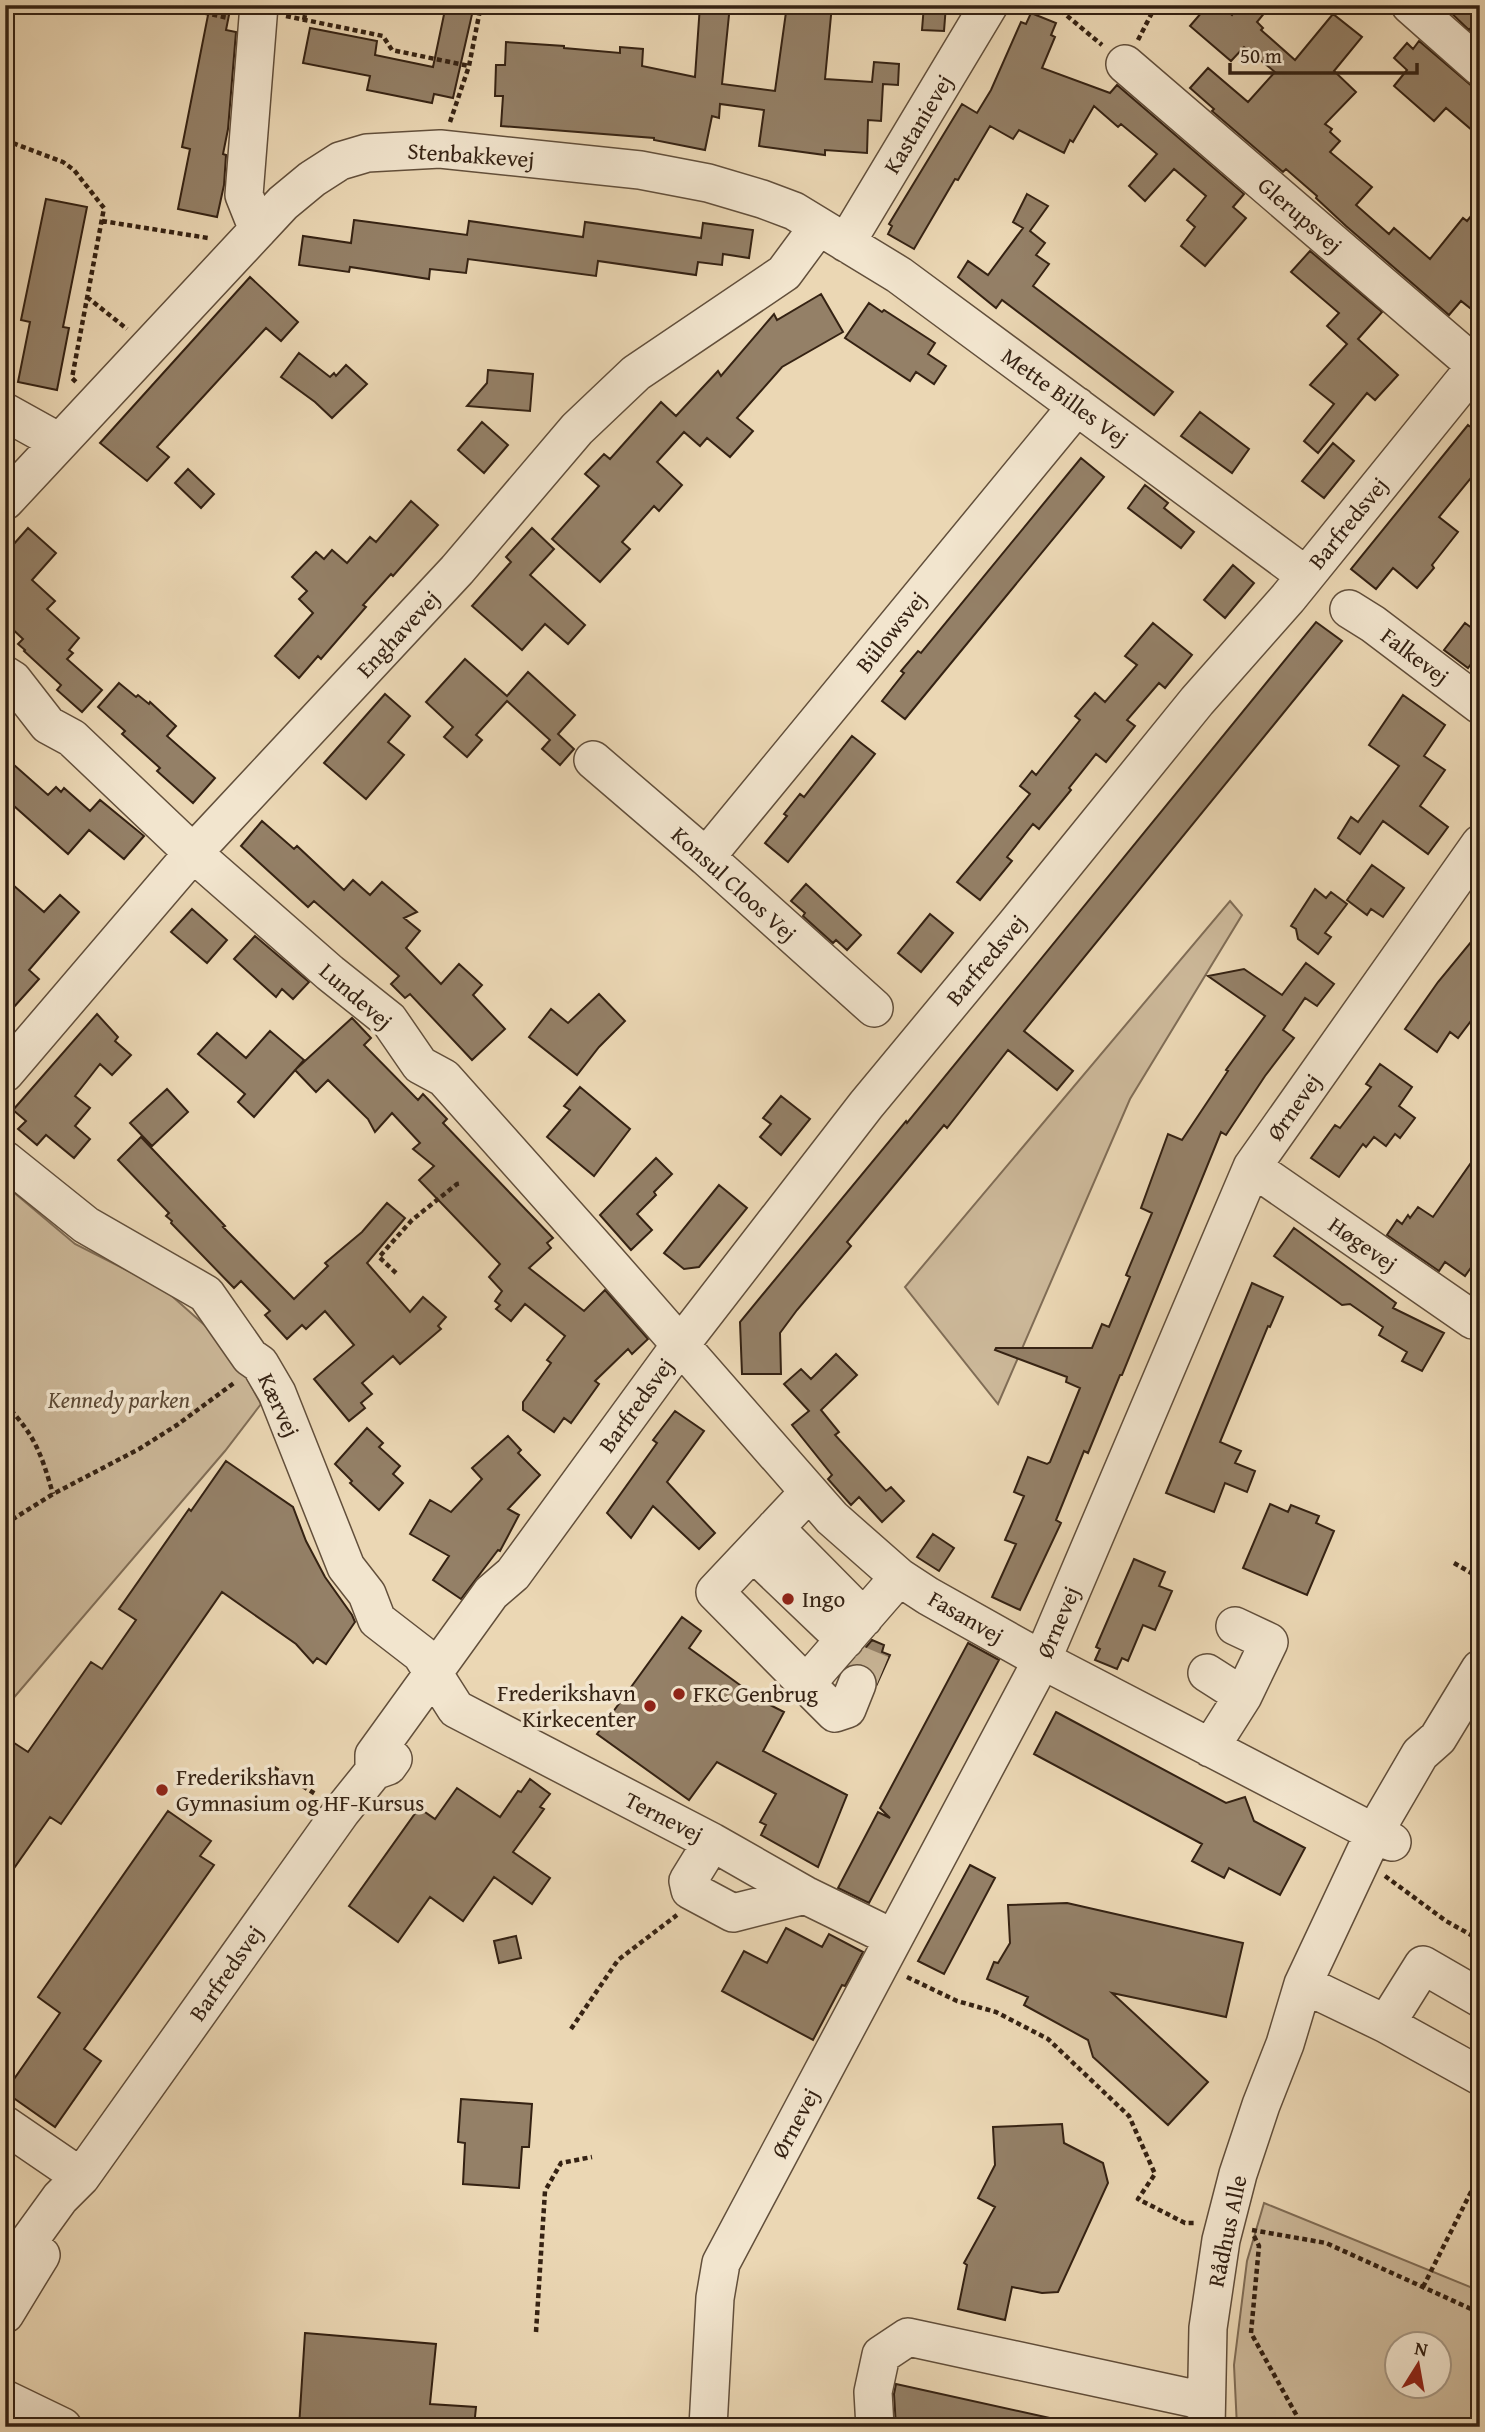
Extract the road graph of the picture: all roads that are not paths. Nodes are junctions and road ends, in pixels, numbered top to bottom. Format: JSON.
{"nodes":[{"id":1,"x":989,"y":5,"type":"edge"},
{"id":2,"x":1410,"y":5,"type":"edge"},
{"id":3,"x":257,"y":13,"type":"edge"},
{"id":4,"x":1125,"y":64,"type":"road end"},
{"id":5,"x":1480,"y":67,"type":"edge"},
{"id":6,"x":832,"y":235,"type":"junction"},
{"id":7,"x":251,"y":237,"type":"junction"},
{"id":8,"x":1478,"y":364,"type":"edge"},
{"id":9,"x":1077,"y":406,"type":"junction"},
{"id":10,"x":5,"y":412,"type":"edge"},
{"id":11,"x":59,"y":442,"type":"junction"},
{"id":12,"x":5,"y":501,"type":"edge"},
{"id":13,"x":1306,"y":575,"type":"junction"},
{"id":14,"x":1349,"y":609,"type":"dead end"},
{"id":15,"x":5,"y":675,"type":"edge"},
{"id":16,"x":1480,"y":705,"type":"edge"},
{"id":17,"x":593,"y":760,"type":"dead end"},
{"id":18,"x":1480,"y":844,"type":"edge"},
{"id":19,"x":193,"y":853,"type":"junction"},
{"id":20,"x":706,"y":857,"type":"junction"},
{"id":21,"x":874,"y":1008,"type":"dead end"},
{"id":22,"x":5,"y":1073,"type":"edge"},
{"id":23,"x":5,"y":1160,"type":"edge"},
{"id":24,"x":1252,"y":1167,"type":"junction"},
{"id":25,"x":1476,"y":1318,"type":"edge"},
{"id":26,"x":681,"y":1344,"type":"junction"},
{"id":27,"x":809,"y":1492,"type":"junction"},
{"id":28,"x":764,"y":1540,"type":"junction"},
{"id":29,"x":899,"y":1577,"type":"junction"},
{"id":30,"x":1235,"y":1626,"type":"dead end"},
{"id":31,"x":864,"y":1627,"type":"junction"},
{"id":32,"x":1042,"y":1660,"type":"junction"},
{"id":33,"x":1480,"y":1669,"type":"edge"},
{"id":34,"x":1207,"y":1673,"type":"dead end"},
{"id":35,"x":438,"y":1681,"type":"junction"},
{"id":36,"x":806,"y":1684,"type":"junction"},
{"id":37,"x":857,"y":1684,"type":"tunnel mouth"},
{"id":38,"x":1243,"y":1696,"type":"junction"},
{"id":39,"x":1210,"y":1748,"type":"junction"},
{"id":40,"x":712,"y":1842,"type":"junction"},
{"id":41,"x":1381,"y":1849,"type":"junction"},
{"id":42,"x":805,"y":1895,"type":"junction"},
{"id":43,"x":886,"y":1950,"type":"junction"},
{"id":44,"x":1311,"y":1987,"type":"junction"},
{"id":45,"x":1480,"y":1998,"type":"edge"},
{"id":46,"x":1386,"y":2024,"type":"junction"},
{"id":47,"x":1480,"y":2076,"type":"edge"},
{"id":48,"x":5,"y":2125,"type":"edge"},
{"id":49,"x":81,"y":2177,"type":"junction"},
{"id":50,"x":5,"y":2274,"type":"edge"},
{"id":51,"x":5,"y":2314,"type":"edge"},
{"id":52,"x":5,"y":2399,"type":"edge"},
{"id":53,"x":1205,"y":2414,"type":"edge"},
{"id":54,"x":881,"y":2426,"type":"edge"},
{"id":55,"x":63,"y":2427,"type":"edge"},
{"id":56,"x":708,"y":2427,"type":"edge"}],
"edges":[{"from":1,"to":6,"type":"street","name":"Kastanievej"},
{"from":2,"to":5,"type":"street"},
{"from":3,"to":7,"type":"street"},
{"from":4,"to":8,"type":"street","name":"Glerupsvej"},
{"from":6,"to":7,"type":"street","name":"Stenbakkevej"},
{"from":6,"to":9,"type":"street","name":"Mette Billes Vej"},
{"from":6,"to":19,"type":"street","name":"Enghavevej"},
{"from":7,"to":11,"type":"street","name":"Stenbakkevej"},
{"from":8,"to":13,"type":"street","name":"Barfredsvej"},
{"from":9,"to":13,"type":"street","name":"Mette Billes Vej"},
{"from":9,"to":20,"type":"street","name":"Bülowsvej"},
{"from":10,"to":11,"type":"street"},
{"from":11,"to":12,"type":"street","name":"Stenbakkevej"},
{"from":13,"to":26,"type":"street","name":"Barfredsvej"},
{"from":14,"to":16,"type":"street","name":"Falkevej"},
{"from":15,"to":19,"type":"street","name":"Lundevej"},
{"from":17,"to":20,"type":"street","name":"Konsul Cloos Vej"},
{"from":18,"to":24,"type":"street","name":"Ørnevej"},
{"from":19,"to":22,"type":"street","name":"Enghavevej"},
{"from":19,"to":26,"type":"street","name":"Lundevej"},
{"from":20,"to":21,"type":"street","name":"Konsul Cloos Vej"},
{"from":23,"to":35,"type":"street","name":"Kærvej"},
{"from":24,"to":25,"type":"street","name":"Høgevej"},
{"from":24,"to":32,"type":"street","name":"Ørnevej"},
{"from":26,"to":27,"type":"street","name":"Fasanvej"},
{"from":26,"to":35,"type":"street","name":"Barfredsvej"},
{"from":27,"to":28,"type":"street"},
{"from":27,"to":29,"type":"street","name":"Fasanvej"},
{"from":28,"to":31,"type":"street"},
{"from":28,"to":36,"type":"street"},
{"from":29,"to":31,"type":"street"},
{"from":29,"to":32,"type":"street","name":"Fasanvej"},
{"from":30,"to":38,"type":"street"},
{"from":31,"to":36,"type":"street"},
{"from":32,"to":39,"type":"street","name":"Fasanvej"},
{"from":32,"to":43,"type":"street","name":"Ørnevej"},
{"from":33,"to":41,"type":"street","name":"Rådhus Alle"},
{"from":34,"to":38,"type":"street"},
{"from":35,"to":40,"type":"street","name":"Ternevej"},
{"from":35,"to":49,"type":"street","name":"Barfredsvej"},
{"from":36,"to":37,"type":"street"},
{"from":38,"to":39,"type":"street"},
{"from":39,"to":41,"type":"street","name":"Fasanvej"},
{"from":40,"to":42,"type":"street","name":"Ternevej"},
{"from":40,"to":42,"type":"street"},
{"from":41,"to":44,"type":"street","name":"Rådhus Alle"},
{"from":42,"to":43,"type":"street","name":"Ternevej"},
{"from":43,"to":56,"type":"street","name":"Ørnevej"},
{"from":44,"to":46,"type":"street"},
{"from":44,"to":53,"type":"street","name":"Rådhus Alle"},
{"from":45,"to":46,"type":"street"},
{"from":46,"to":47,"type":"street"},
{"from":48,"to":49,"type":"street"},
{"from":49,"to":50,"type":"street","name":"Barfredsvej"},
{"from":49,"to":51,"type":"street","name":"Barfredsvej"},
{"from":52,"to":55,"type":"street"},
{"from":53,"to":54,"type":"street"}]}
